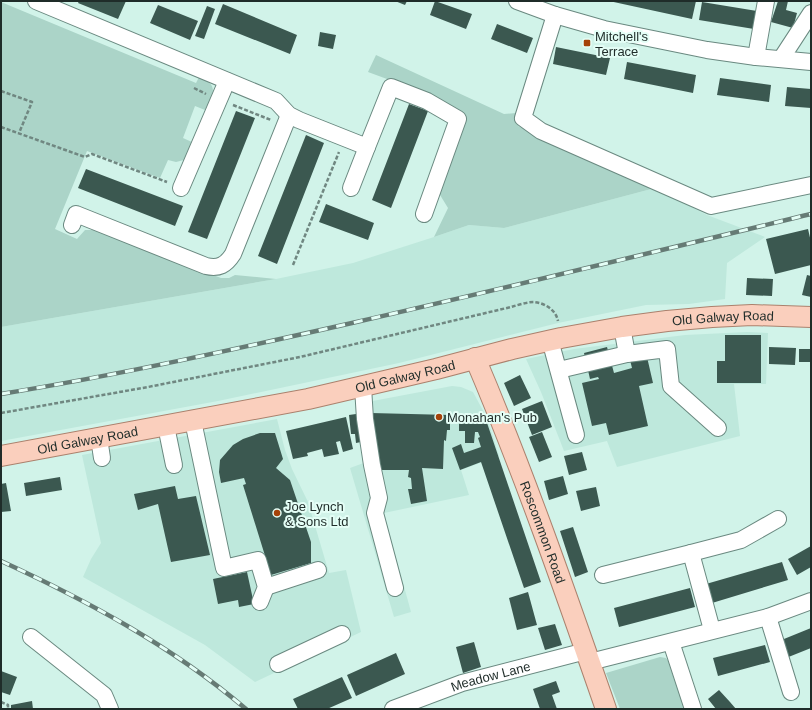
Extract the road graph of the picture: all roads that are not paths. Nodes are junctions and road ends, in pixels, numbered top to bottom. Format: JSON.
{"nodes":[{"id":1,"x":36,"y":1,"type":"edge"},
{"id":2,"x":517,"y":1,"type":"edge"},
{"id":3,"x":766,"y":1,"type":"edge"},
{"id":4,"x":811,"y":13,"type":"edge"},
{"id":5,"x":554,"y":15,"type":"junction"},
{"id":6,"x":756,"y":57,"type":"junction"},
{"id":7,"x":781,"y":59,"type":"junction"},
{"id":8,"x":811,"y":62,"type":"edge"},
{"id":9,"x":227,"y":81,"type":"junction"},
{"id":10,"x":289,"y":115,"type":"junction"},
{"id":11,"x":367,"y":147,"type":"junction"},
{"id":12,"x":811,"y":185,"type":"edge"},
{"id":13,"x":181,"y":188,"type":"road end"},
{"id":14,"x":351,"y":188,"type":"dead end"},
{"id":15,"x":424,"y":214,"type":"dead end"},
{"id":16,"x":72,"y":225,"type":"dead end"},
{"id":17,"x":811,"y":317,"type":"edge"},
{"id":18,"x":622,"y":327,"type":"junction"},
{"id":19,"x":554,"y":331,"type":"junction"},
{"id":20,"x":627,"y":354,"type":"junction"},
{"id":21,"x":475,"y":358,"type":"junction"},
{"id":22,"x":559,"y":370,"type":"junction"},
{"id":23,"x":363,"y":387,"type":"junction"},
{"id":24,"x":192,"y":421,"type":"junction"},
{"id":25,"x":166,"y":426,"type":"junction"},
{"id":26,"x":718,"y":428,"type":"dead end"},
{"id":27,"x":576,"y":435,"type":"dead end"},
{"id":28,"x":100,"y":438,"type":"junction"},
{"id":29,"x":1,"y":456,"type":"edge"},
{"id":30,"x":102,"y":458,"type":"dead end"},
{"id":31,"x":174,"y":465,"type":"dead end"},
{"id":32,"x":778,"y":519,"type":"dead end"},
{"id":33,"x":691,"y":553,"type":"junction"},
{"id":34,"x":318,"y":570,"type":"dead end"},
{"id":35,"x":603,"y":575,"type":"dead end"},
{"id":36,"x":266,"y":587,"type":"junction"},
{"id":37,"x":395,"y":588,"type":"dead end"},
{"id":38,"x":811,"y":601,"type":"edge"},
{"id":39,"x":260,"y":602,"type":"dead end"},
{"id":40,"x":768,"y":617,"type":"junction"},
{"id":41,"x":712,"y":630,"type":"junction"},
{"id":42,"x":342,"y":634,"type":"dead end"},
{"id":43,"x":31,"y":637,"type":"dead end"},
{"id":44,"x":671,"y":642,"type":"junction"},
{"id":45,"x":588,"y":657,"type":"junction"},
{"id":46,"x":278,"y":664,"type":"dead end"},
{"id":47,"x":791,"y":692,"type":"dead end"},
{"id":48,"x":395,"y":708,"type":"edge"},
{"id":49,"x":110,"y":709,"type":"edge"},
{"id":50,"x":606,"y":709,"type":"edge"},
{"id":51,"x":693,"y":709,"type":"edge"}],
"edges":[{"from":1,"to":9,"type":"street"},
{"from":2,"to":5,"type":"street"},
{"from":3,"to":6,"type":"street"},
{"from":4,"to":7,"type":"street"},
{"from":5,"to":6,"type":"street"},
{"from":5,"to":12,"type":"street"},
{"from":6,"to":7,"type":"street"},
{"from":7,"to":8,"type":"street"},
{"from":9,"to":10,"type":"street"},
{"from":9,"to":13,"type":"street"},
{"from":10,"to":11,"type":"street"},
{"from":10,"to":16,"type":"street"},
{"from":11,"to":14,"type":"street"},
{"from":11,"to":15,"type":"street"},
{"from":17,"to":18,"type":"main road","name":"Old Galway Road"},
{"from":18,"to":19,"type":"main road","name":"Old Galway Road"},
{"from":18,"to":20,"type":"street"},
{"from":19,"to":21,"type":"main road","name":"Old Galway Road"},
{"from":19,"to":22,"type":"street"},
{"from":20,"to":22,"type":"street"},
{"from":20,"to":26,"type":"street"},
{"from":21,"to":23,"type":"main road","name":"Old Galway Road"},
{"from":21,"to":45,"type":"main road","name":"Roscommon Road"},
{"from":22,"to":27,"type":"street"},
{"from":23,"to":24,"type":"main road","name":"Old Galway Road"},
{"from":23,"to":37,"type":"street"},
{"from":24,"to":25,"type":"main road","name":"Old Galway Road"},
{"from":24,"to":36,"type":"street"},
{"from":25,"to":28,"type":"main road","name":"Old Galway Road"},
{"from":25,"to":31,"type":"street"},
{"from":28,"to":29,"type":"main road","name":"Old Galway Road"},
{"from":28,"to":30,"type":"street"},
{"from":32,"to":33,"type":"street"},
{"from":33,"to":35,"type":"street"},
{"from":33,"to":41,"type":"street"},
{"from":34,"to":36,"type":"street"},
{"from":36,"to":39,"type":"street"},
{"from":38,"to":40,"type":"street","name":"Meadow Lane"},
{"from":40,"to":41,"type":"street","name":"Meadow Lane"},
{"from":40,"to":47,"type":"street"},
{"from":41,"to":44,"type":"street","name":"Meadow Lane"},
{"from":42,"to":46,"type":"street"},
{"from":43,"to":49,"type":"street"},
{"from":44,"to":45,"type":"street","name":"Meadow Lane"},
{"from":44,"to":51,"type":"street"},
{"from":45,"to":48,"type":"street","name":"Meadow Lane"},
{"from":45,"to":50,"type":"main road","name":"Roscommon Road"}]}
